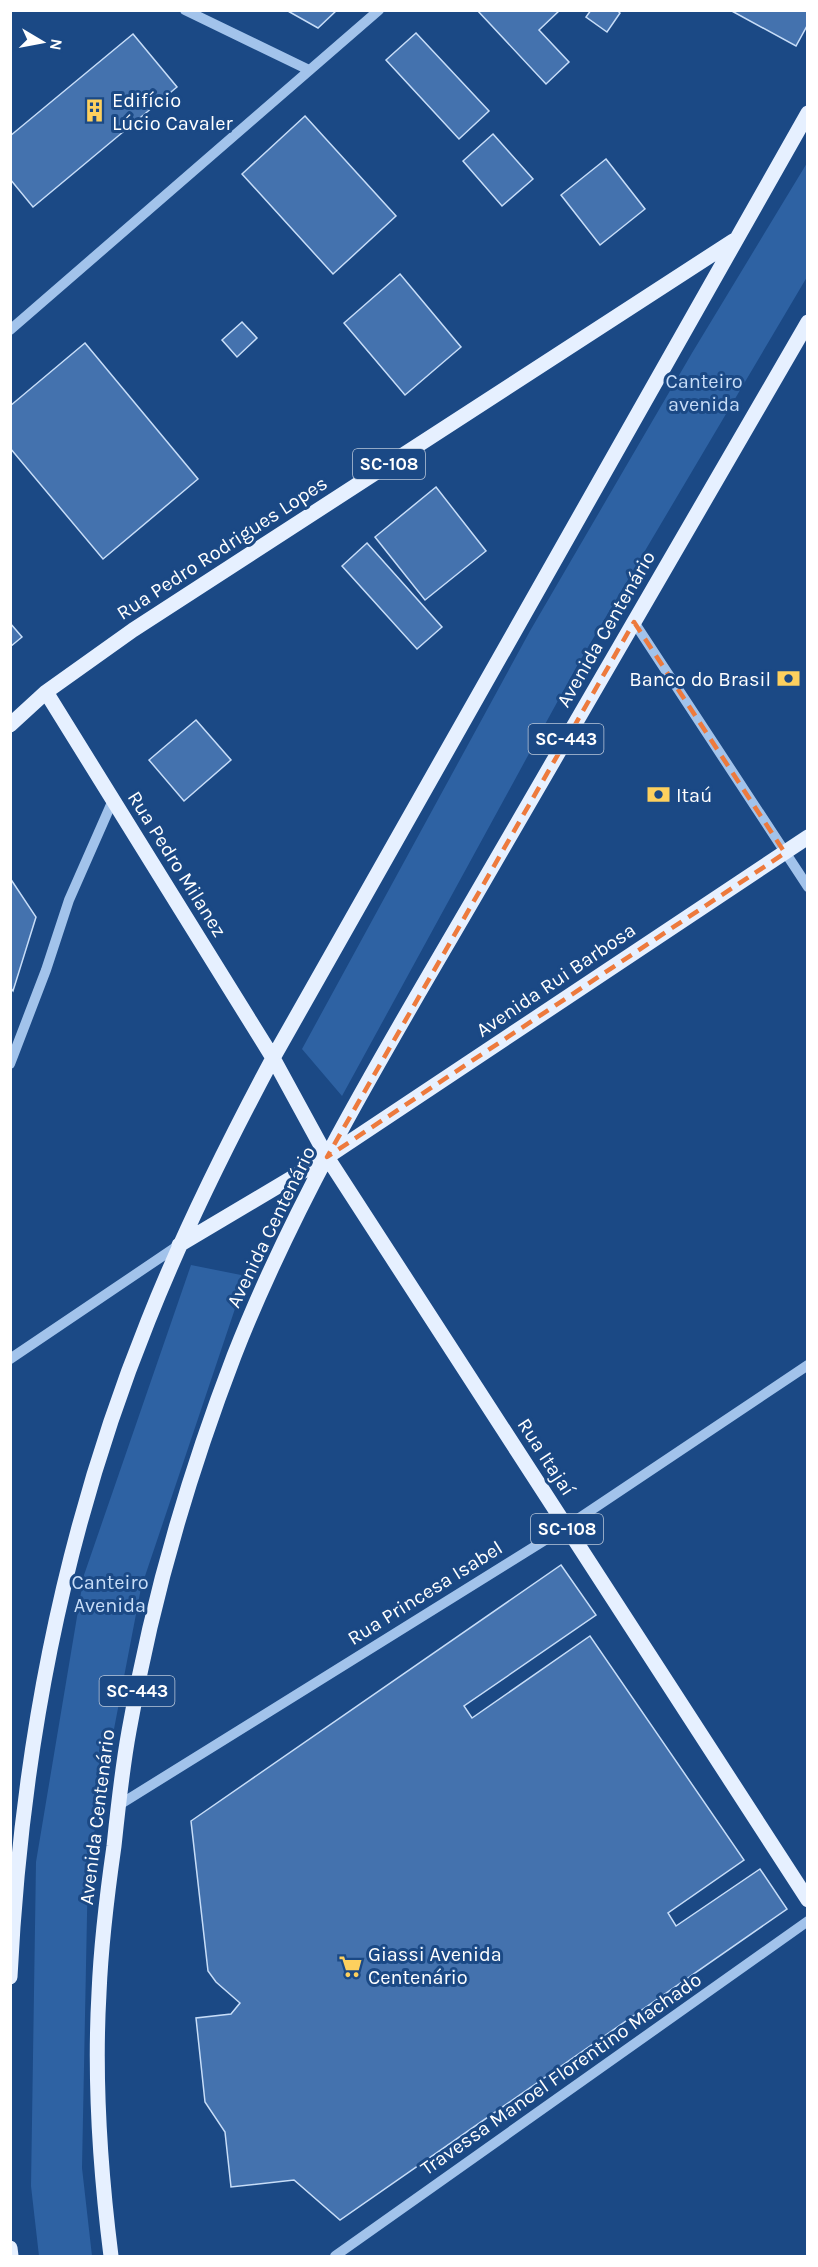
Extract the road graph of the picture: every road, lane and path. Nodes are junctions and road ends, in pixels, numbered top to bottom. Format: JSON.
{"nodes":[{"id":1,"x":184,"y":10,"type":"edge"},
{"id":2,"x":379,"y":10,"type":"edge"},
{"id":3,"x":309,"y":70,"type":"junction"},
{"id":4,"x":807,"y":113,"type":"edge"},
{"id":5,"x":735,"y":239,"type":"junction"},
{"id":6,"x":807,"y":322,"type":"edge"},
{"id":7,"x":10,"y":330,"type":"edge"},
{"id":8,"x":634,"y":622,"type":"junction"},
{"id":9,"x":46,"y":692,"type":"junction"},
{"id":10,"x":10,"y":725,"type":"edge"},
{"id":11,"x":113,"y":800,"type":"junction"},
{"id":12,"x":807,"y":837,"type":"edge"},
{"id":13,"x":785,"y":853,"type":"junction"},
{"id":14,"x":807,"y":887,"type":"edge"},
{"id":15,"x":273,"y":1058,"type":"junction"},
{"id":16,"x":10,"y":1064,"type":"edge"},
{"id":17,"x":327,"y":1157,"type":"junction"},
{"id":18,"x":179,"y":1245,"type":"junction"},
{"id":19,"x":10,"y":1359,"type":"edge"},
{"id":20,"x":807,"y":1365,"type":"edge"},
{"id":21,"x":566,"y":1527,"type":"junction"},
{"id":22,"x":119,"y":1805,"type":"junction"},
{"id":23,"x":807,"y":1900,"type":"edge"},
{"id":24,"x":807,"y":1921,"type":"edge"},
{"id":25,"x":10,"y":1977,"type":"edge"},
{"id":26,"x":10,"y":2248,"type":"edge"},
{"id":27,"x":11,"y":2256,"type":"edge"},
{"id":28,"x":111,"y":2256,"type":"edge"},
{"id":29,"x":335,"y":2256,"type":"edge"}],
"edges":[{"from":1,"to":3,"type":"street"},
{"from":2,"to":3,"type":"street"},
{"from":3,"to":7,"type":"street"},
{"from":4,"to":5,"type":"main road"},
{"from":5,"to":9,"type":"main road","name":"Rua Pedro Rodrigues Lopes","number":"SC-108"},
{"from":5,"to":15,"type":"main road"},
{"from":6,"to":8,"type":"main road","name":"Avenida Centenário","number":"SC-443"},
{"from":8,"to":13,"type":"street"},
{"from":8,"to":17,"type":"main road","name":"Avenida Centenário","number":"SC-443"},
{"from":9,"to":10,"type":"main road","name":"Rua Pedro Rodrigues Lopes"},
{"from":9,"to":11,"type":"main road","name":"Rua Pedro Milanez"},
{"from":11,"to":15,"type":"main road","name":"Rua Pedro Milanez"},
{"from":11,"to":16,"type":"street"},
{"from":12,"to":13,"type":"main road","name":"Avenida Rui Barbosa"},
{"from":13,"to":14,"type":"street"},
{"from":13,"to":17,"type":"main road","name":"Avenida Rui Barbosa"},
{"from":15,"to":17,"type":"main road","name":"Rua Pedro Milanez"},
{"from":15,"to":18,"type":"main road"},
{"from":17,"to":18,"type":"main road","name":"Avenida Rui Barbosa"},
{"from":17,"to":21,"type":"main road","name":"Rua Itajaí","number":"SC-108"},
{"from":17,"to":22,"type":"main road","name":"Avenida Centenário","number":"SC-443"},
{"from":18,"to":19,"type":"street"},
{"from":18,"to":25,"type":"main road"},
{"from":20,"to":21,"type":"street","name":"Rua Princesa Isabel"},
{"from":21,"to":22,"type":"street","name":"Rua Princesa Isabel"},
{"from":21,"to":23,"type":"main road","name":"Rua Itajaí","number":"SC-108"},
{"from":22,"to":28,"type":"main road","name":"Avenida Centenário","number":"SC-443"},
{"from":24,"to":29,"type":"street","name":"Travessa Manoel Florentino Machado"},
{"from":26,"to":27,"type":"main road"}]}
